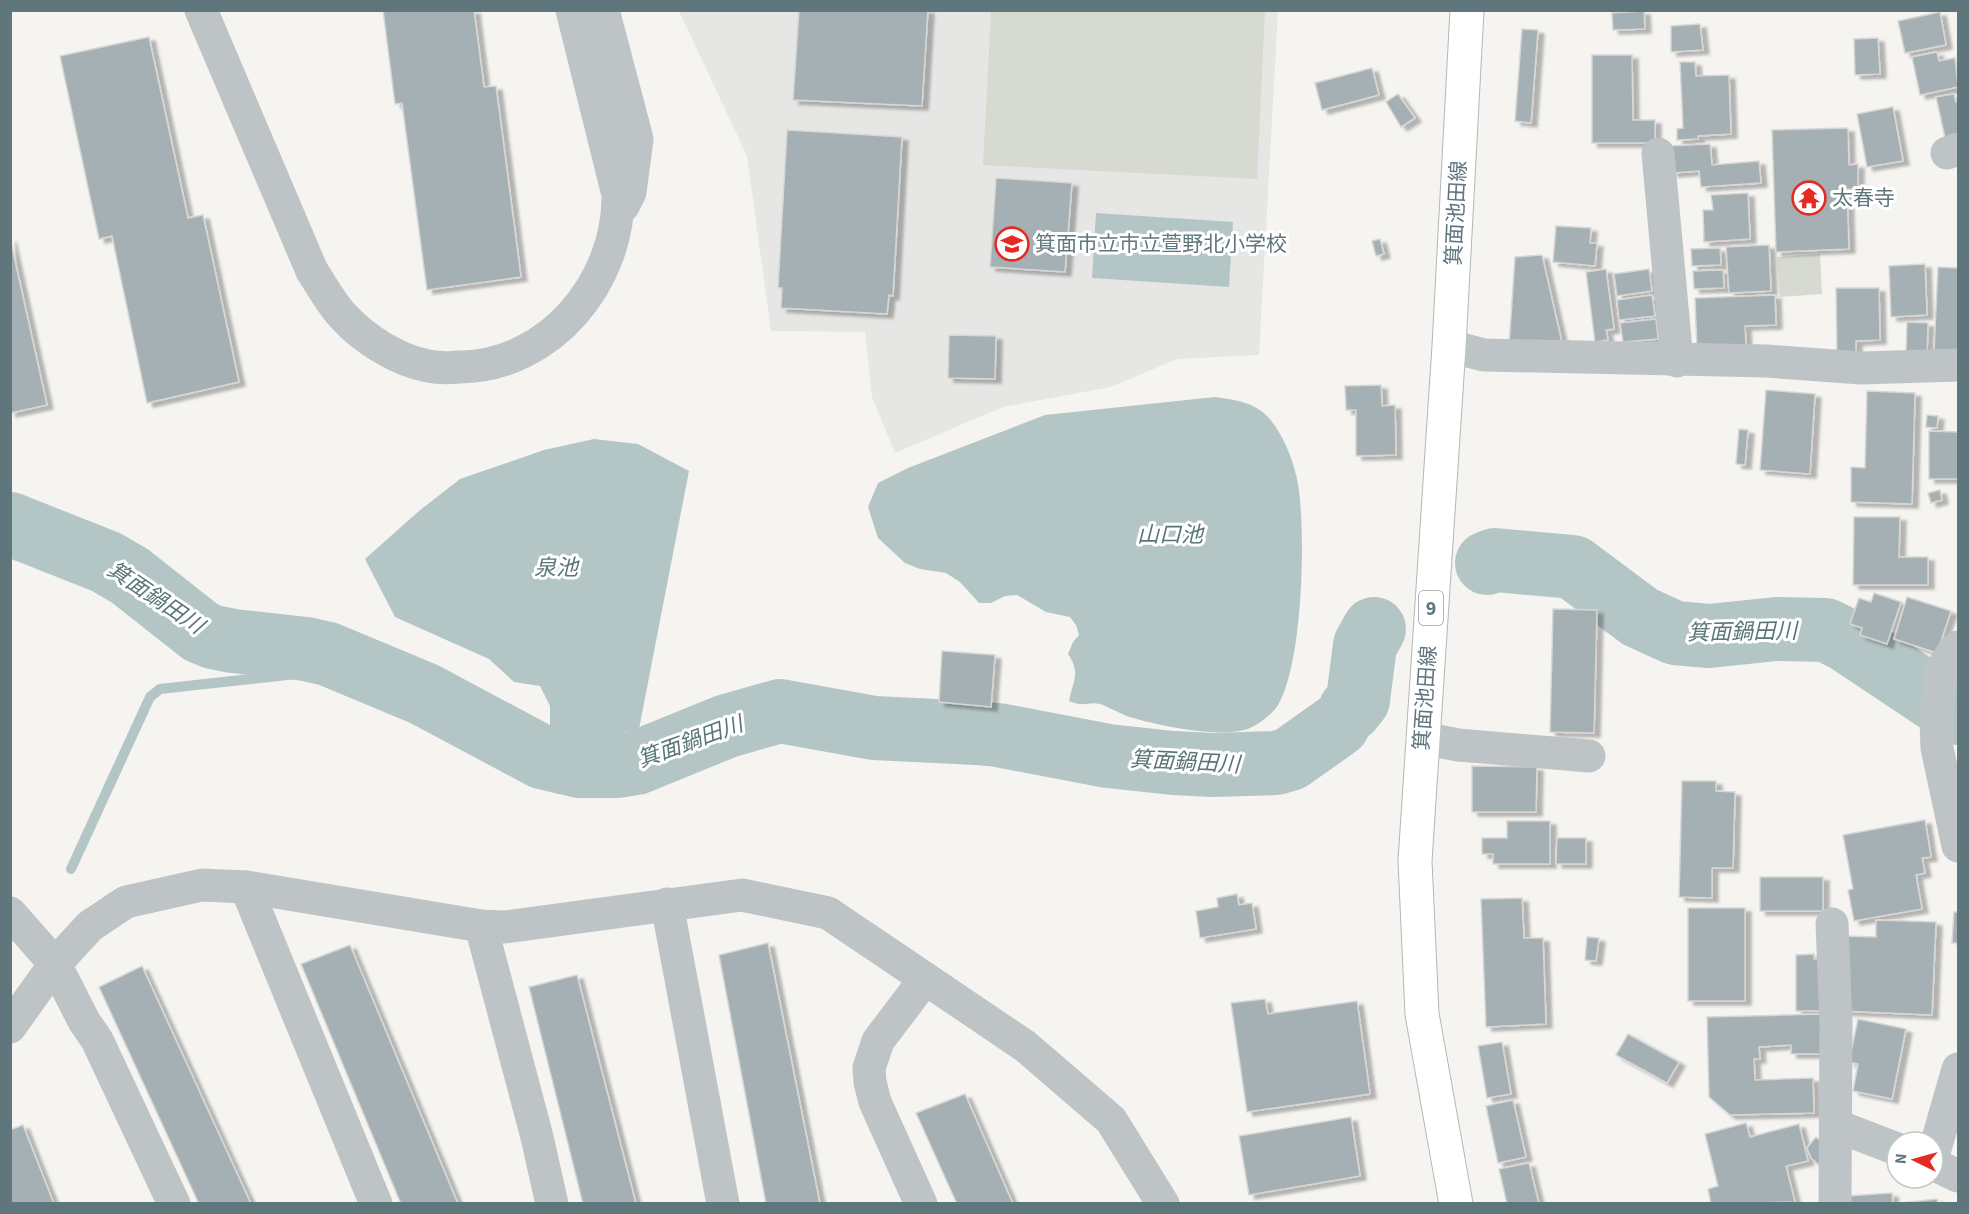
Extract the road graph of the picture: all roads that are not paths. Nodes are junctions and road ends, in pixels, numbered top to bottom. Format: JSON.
{"nodes":[{"id":1,"x":201,"y":10,"type":"edge"},
{"id":2,"x":572,"y":10,"type":"edge"},
{"id":3,"x":603,"y":10,"type":"edge"},
{"id":4,"x":1467,"y":10,"type":"edge"},
{"id":5,"x":1658,"y":154,"type":"dead end"},
{"id":6,"x":619,"y":214,"type":"junction"},
{"id":7,"x":1449,"y":346,"type":"junction"},
{"id":8,"x":1677,"y":360,"type":"junction"},
{"id":9,"x":1959,"y":366,"type":"edge"},
{"id":10,"x":1959,"y":647,"type":"edge"},
{"id":11,"x":1422,"y":738,"type":"junction"},
{"id":12,"x":1589,"y":756,"type":"dead end"},
{"id":13,"x":1959,"y":846,"type":"edge"},
{"id":14,"x":246,"y":887,"type":"junction"},
{"id":15,"x":667,"y":904,"type":"junction"},
{"id":16,"x":10,"y":913,"type":"edge"},
{"id":17,"x":1832,"y":924,"type":"dead end"},
{"id":18,"x":481,"y":926,"type":"junction"},
{"id":19,"x":55,"y":964,"type":"junction"},
{"id":20,"x":925,"y":979,"type":"junction"},
{"id":21,"x":10,"y":1027,"type":"edge"},
{"id":22,"x":1959,"y":1069,"type":"edge"},
{"id":23,"x":1837,"y":1126,"type":"junction"},
{"id":24,"x":1941,"y":1130,"type":"edge"},
{"id":25,"x":1885,"y":1144,"type":"edge"},
{"id":26,"x":1945,"y":1170,"type":"edge"},
{"id":27,"x":1959,"y":1176,"type":"edge"},
{"id":28,"x":174,"y":1203,"type":"edge"},
{"id":29,"x":376,"y":1203,"type":"edge"},
{"id":30,"x":552,"y":1203,"type":"edge"},
{"id":31,"x":723,"y":1203,"type":"edge"},
{"id":32,"x":921,"y":1203,"type":"edge"},
{"id":33,"x":1163,"y":1203,"type":"edge"},
{"id":34,"x":1456,"y":1203,"type":"edge"},
{"id":35,"x":1835,"y":1203,"type":"edge"}],
"edges":[{"from":1,"to":6,"type":"street"},
{"from":2,"to":6,"type":"street"},
{"from":3,"to":6,"type":"street"},
{"from":4,"to":7,"type":"main road","name":"箕面池田線","number":"9"},
{"from":5,"to":8,"type":"street"},
{"from":7,"to":8,"type":"street"},
{"from":7,"to":11,"type":"main road","name":"箕面池田線","number":"9"},
{"from":8,"to":9,"type":"street"},
{"from":10,"to":13,"type":"street"},
{"from":11,"to":12,"type":"street"},
{"from":11,"to":34,"type":"main road","name":"箕面池田線","number":"9"},
{"from":14,"to":18,"type":"street"},
{"from":14,"to":19,"type":"street"},
{"from":14,"to":29,"type":"street"},
{"from":15,"to":18,"type":"street"},
{"from":15,"to":20,"type":"street"},
{"from":15,"to":31,"type":"street"},
{"from":16,"to":19,"type":"street"},
{"from":17,"to":23,"type":"street"},
{"from":18,"to":30,"type":"street"},
{"from":19,"to":21,"type":"street"},
{"from":19,"to":28,"type":"street"},
{"from":20,"to":32,"type":"street"},
{"from":20,"to":33,"type":"street"},
{"from":22,"to":24,"type":"street"},
{"from":23,"to":25,"type":"street"},
{"from":23,"to":35,"type":"street"},
{"from":26,"to":27,"type":"street"}]}
